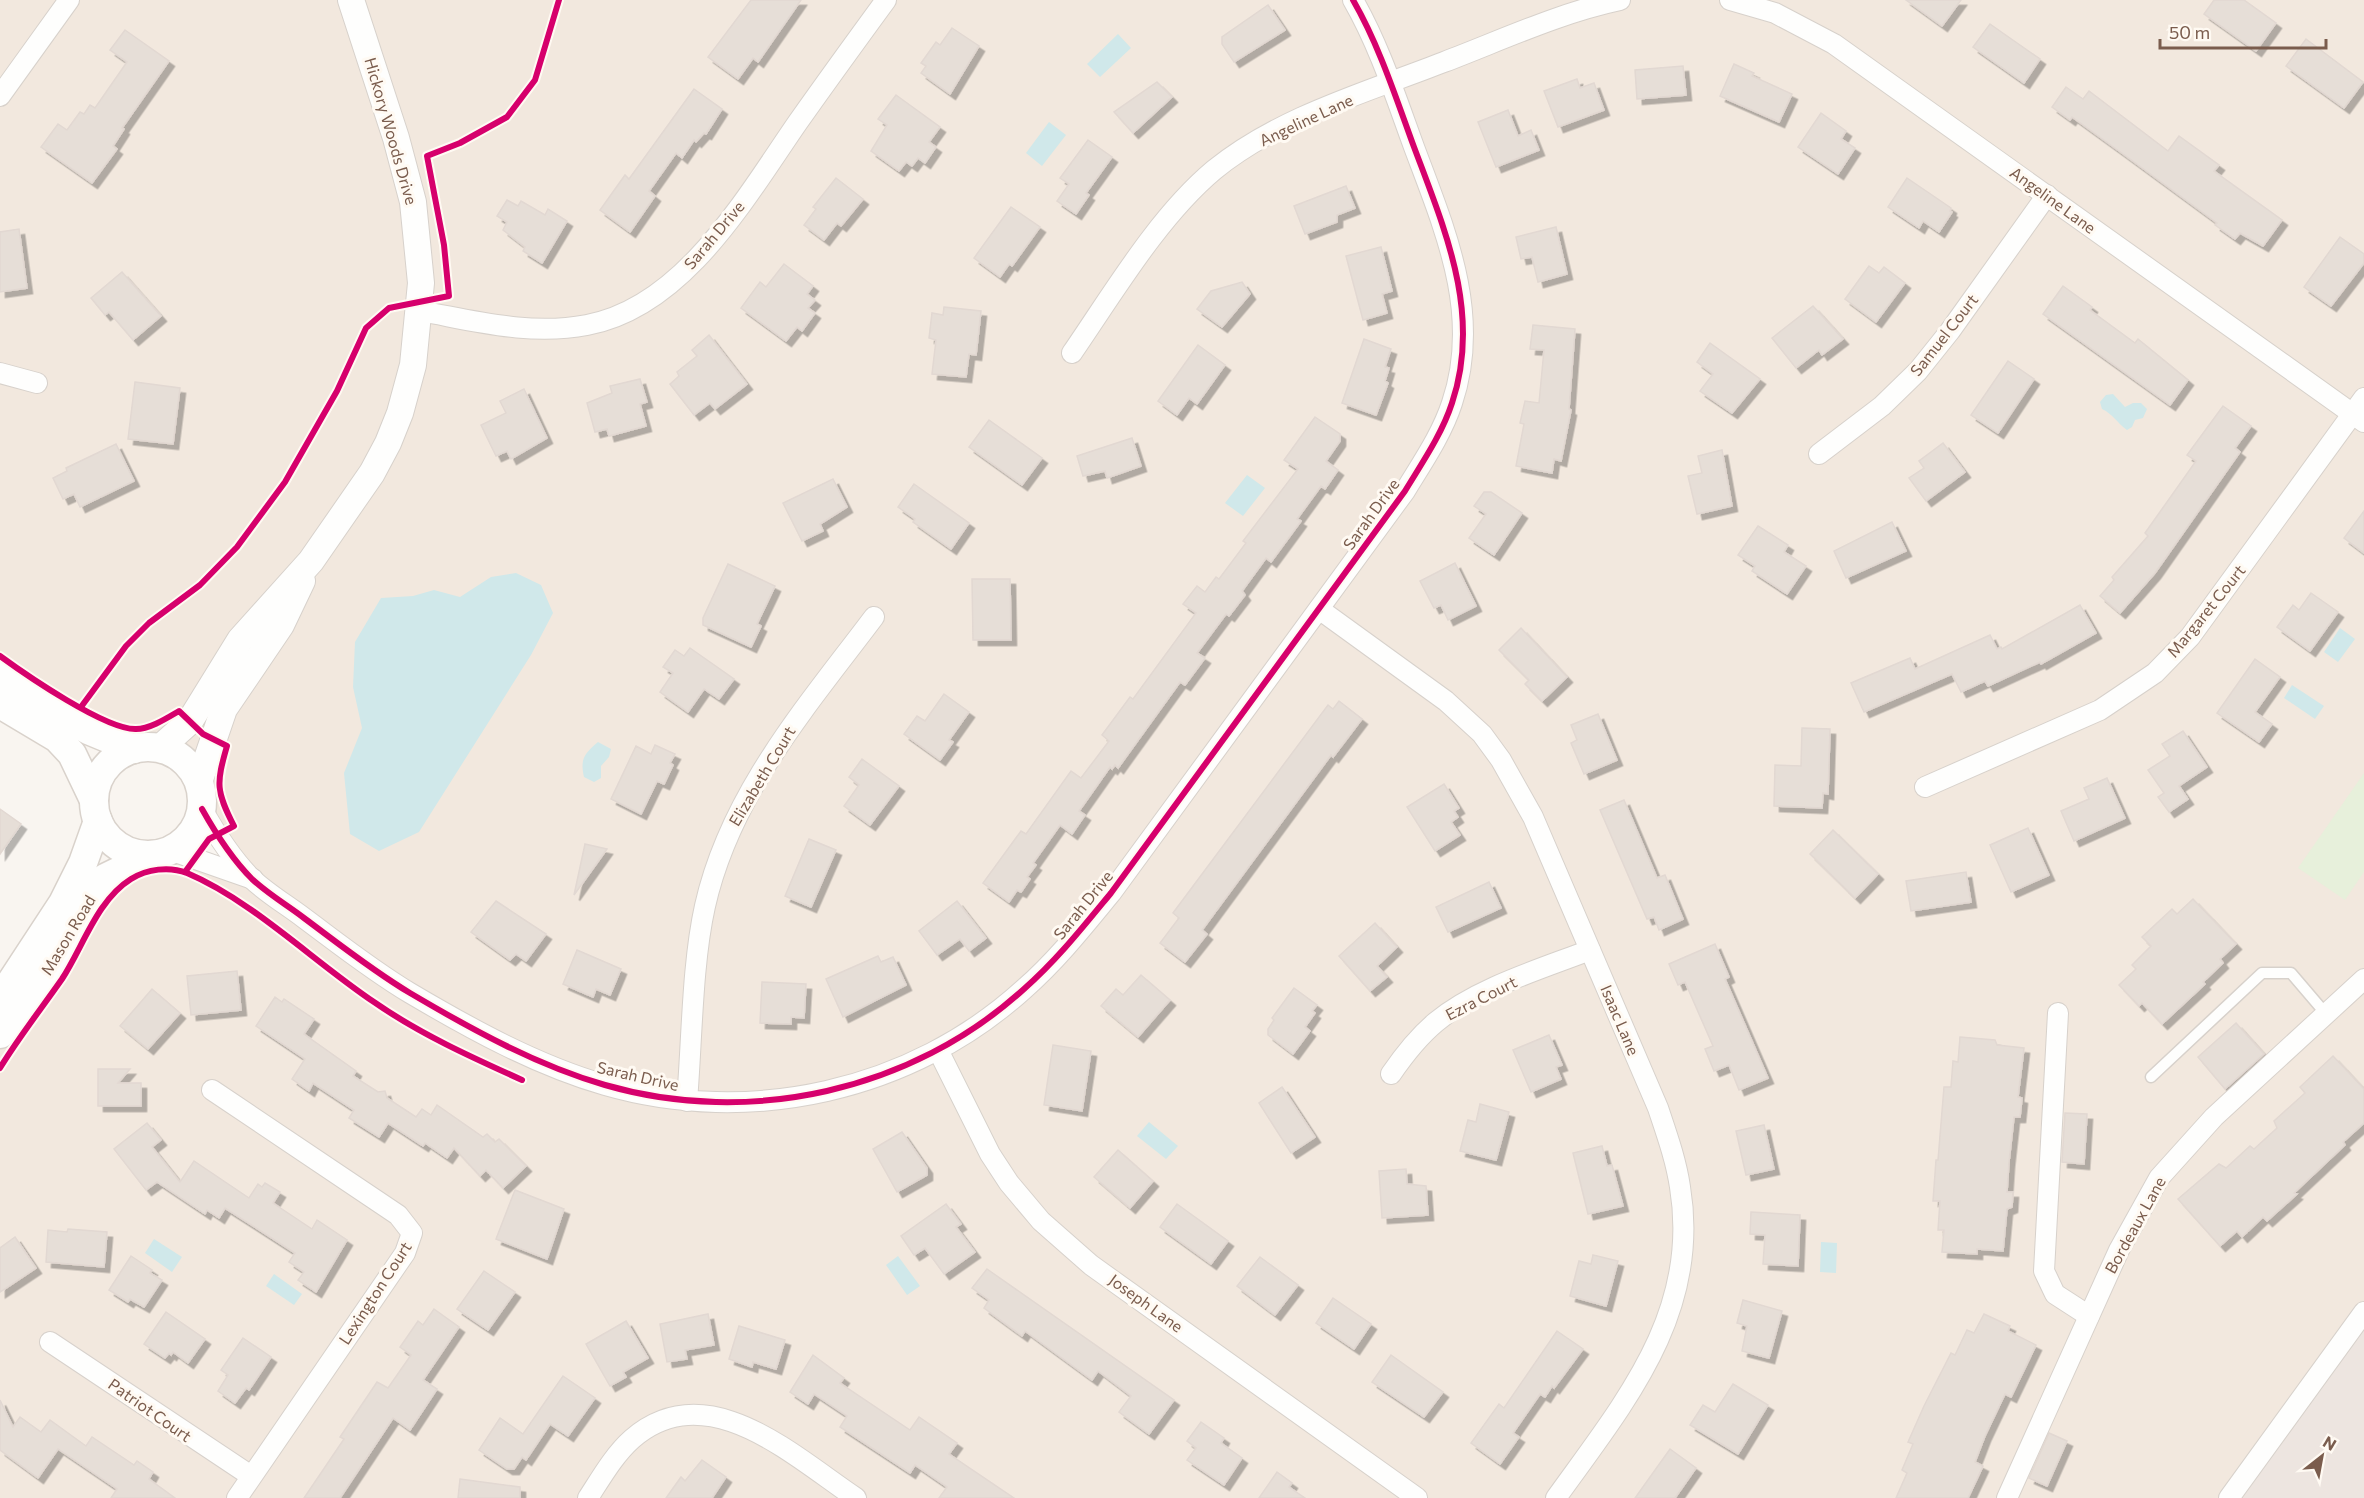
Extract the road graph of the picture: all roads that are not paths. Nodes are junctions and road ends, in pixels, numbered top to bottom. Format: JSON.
{"nodes":[{"id":1,"x":69,"y":0,"type":"edge"},
{"id":2,"x":351,"y":0,"type":"edge"},
{"id":3,"x":886,"y":0,"type":"edge"},
{"id":4,"x":1353,"y":0,"type":"edge"},
{"id":5,"x":1620,"y":0,"type":"edge"},
{"id":6,"x":1730,"y":0,"type":"edge"},
{"id":7,"x":1390,"y":83,"type":"junction"},
{"id":8,"x":0,"y":96,"type":"edge"},
{"id":9,"x":2047,"y":195,"type":"junction"},
{"id":10,"x":420,"y":311,"type":"junction"},
{"id":11,"x":1072,"y":353,"type":"dead end"},
{"id":12,"x":0,"y":373,"type":"edge"},
{"id":13,"x":37,"y":383,"type":"dead end"},
{"id":14,"x":2360,"y":412,"type":"edge"},
{"id":15,"x":1819,"y":454,"type":"dead end"},
{"id":16,"x":311,"y":561,"type":"junction"},
{"id":17,"x":1319,"y":609,"type":"junction"},
{"id":18,"x":874,"y":617,"type":"dead end"},
{"id":19,"x":0,"y":674,"type":"edge"},
{"id":20,"x":0,"y":704,"type":"edge"},
{"id":21,"x":147,"y":748,"type":"junction"},
{"id":22,"x":1925,"y":787,"type":"dead end"},
{"id":23,"x":200,"y":796,"type":"junction"},
{"id":24,"x":96,"y":811,"type":"junction"},
{"id":25,"x":161,"y":853,"type":"junction"},
{"id":26,"x":253,"y":879,"type":"junction"},
{"id":27,"x":1590,"y":950,"type":"junction"},
{"id":28,"x":2364,"y":979,"type":"edge"},
{"id":29,"x":0,"y":999,"type":"edge"},
{"id":30,"x":2058,"y":1013,"type":"dead end"},
{"id":31,"x":2326,"y":1014,"type":"junction"},
{"id":32,"x":0,"y":1034,"type":"edge"},
{"id":33,"x":938,"y":1050,"type":"junction"},
{"id":34,"x":1391,"y":1074,"type":"dead end"},
{"id":35,"x":2151,"y":1077,"type":"dead end"},
{"id":36,"x":212,"y":1090,"type":"dead end"},
{"id":37,"x":687,"y":1101,"type":"junction"},
{"id":38,"x":2364,"y":1312,"type":"edge"},
{"id":39,"x":2089,"y":1316,"type":"junction"},
{"id":40,"x":50,"y":1342,"type":"dead end"},
{"id":41,"x":251,"y":1476,"type":"junction"},
{"id":42,"x":237,"y":1498,"type":"edge"},
{"id":43,"x":588,"y":1498,"type":"edge"},
{"id":44,"x":856,"y":1498,"type":"edge"},
{"id":45,"x":1417,"y":1498,"type":"edge"},
{"id":46,"x":1556,"y":1498,"type":"edge"},
{"id":47,"x":2007,"y":1498,"type":"edge"},
{"id":48,"x":2229,"y":1498,"type":"edge"}],
"edges":[{"from":1,"to":8,"type":"street"},
{"from":2,"to":10,"type":"street","name":"Hickory Woods Drive"},
{"from":3,"to":10,"type":"street","name":"Sarah Drive"},
{"from":4,"to":7,"type":"street","name":"Sarah Drive"},
{"from":5,"to":7,"type":"street","name":"Angeline Lane"},
{"from":6,"to":9,"type":"street","name":"Angeline Lane"},
{"from":7,"to":11,"type":"street","name":"Angeline Lane"},
{"from":7,"to":17,"type":"street","name":"Sarah Drive"},
{"from":9,"to":14,"type":"street","name":"Angeline Lane"},
{"from":9,"to":15,"type":"street","name":"Samuel Court"},
{"from":10,"to":16,"type":"street","name":"Hickory Woods Drive"},
{"from":12,"to":13,"type":"street"},
{"from":14,"to":22,"type":"street","name":"Margaret Court"},
{"from":16,"to":21,"type":"street","name":"Hickory Woods Drive"},
{"from":16,"to":23,"type":"street","name":"Hickory Woods Drive"},
{"from":17,"to":27,"type":"street","name":"Isaac Lane"},
{"from":17,"to":33,"type":"street","name":"Sarah Drive"},
{"from":18,"to":37,"type":"street","name":"Elizabeth Court"},
{"from":19,"to":21,"type":"main road"},
{"from":20,"to":24,"type":"main road"},
{"from":21,"to":23,"type":"main road"},
{"from":21,"to":24,"type":"main road"},
{"from":23,"to":25,"type":"main road"},
{"from":23,"to":26,"type":"street","name":"Sarah Drive"},
{"from":24,"to":25,"type":"main road"},
{"from":24,"to":29,"type":"main road","name":"Mason Road"},
{"from":25,"to":26,"type":"street","name":"Sarah Drive"},
{"from":25,"to":32,"type":"main road","name":"Mason Road"},
{"from":26,"to":37,"type":"street","name":"Sarah Drive"},
{"from":27,"to":34,"type":"street","name":"Ezra Court"},
{"from":27,"to":46,"type":"street","name":"Isaac Lane"},
{"from":28,"to":31,"type":"street","name":"Bordeaux Lane"},
{"from":30,"to":39,"type":"street"},
{"from":31,"to":35,"type":"lane"},
{"from":31,"to":39,"type":"street","name":"Bordeaux Lane"},
{"from":33,"to":37,"type":"street","name":"Sarah Drive"},
{"from":33,"to":45,"type":"street","name":"Joseph Lane"},
{"from":36,"to":41,"type":"street","name":"Lexington Court"},
{"from":38,"to":48,"type":"street"},
{"from":39,"to":47,"type":"street","name":"Bordeaux Lane"},
{"from":40,"to":41,"type":"street","name":"Patriot Court"},
{"from":41,"to":42,"type":"street","name":"Lexington Court"},
{"from":43,"to":44,"type":"street"}]}
